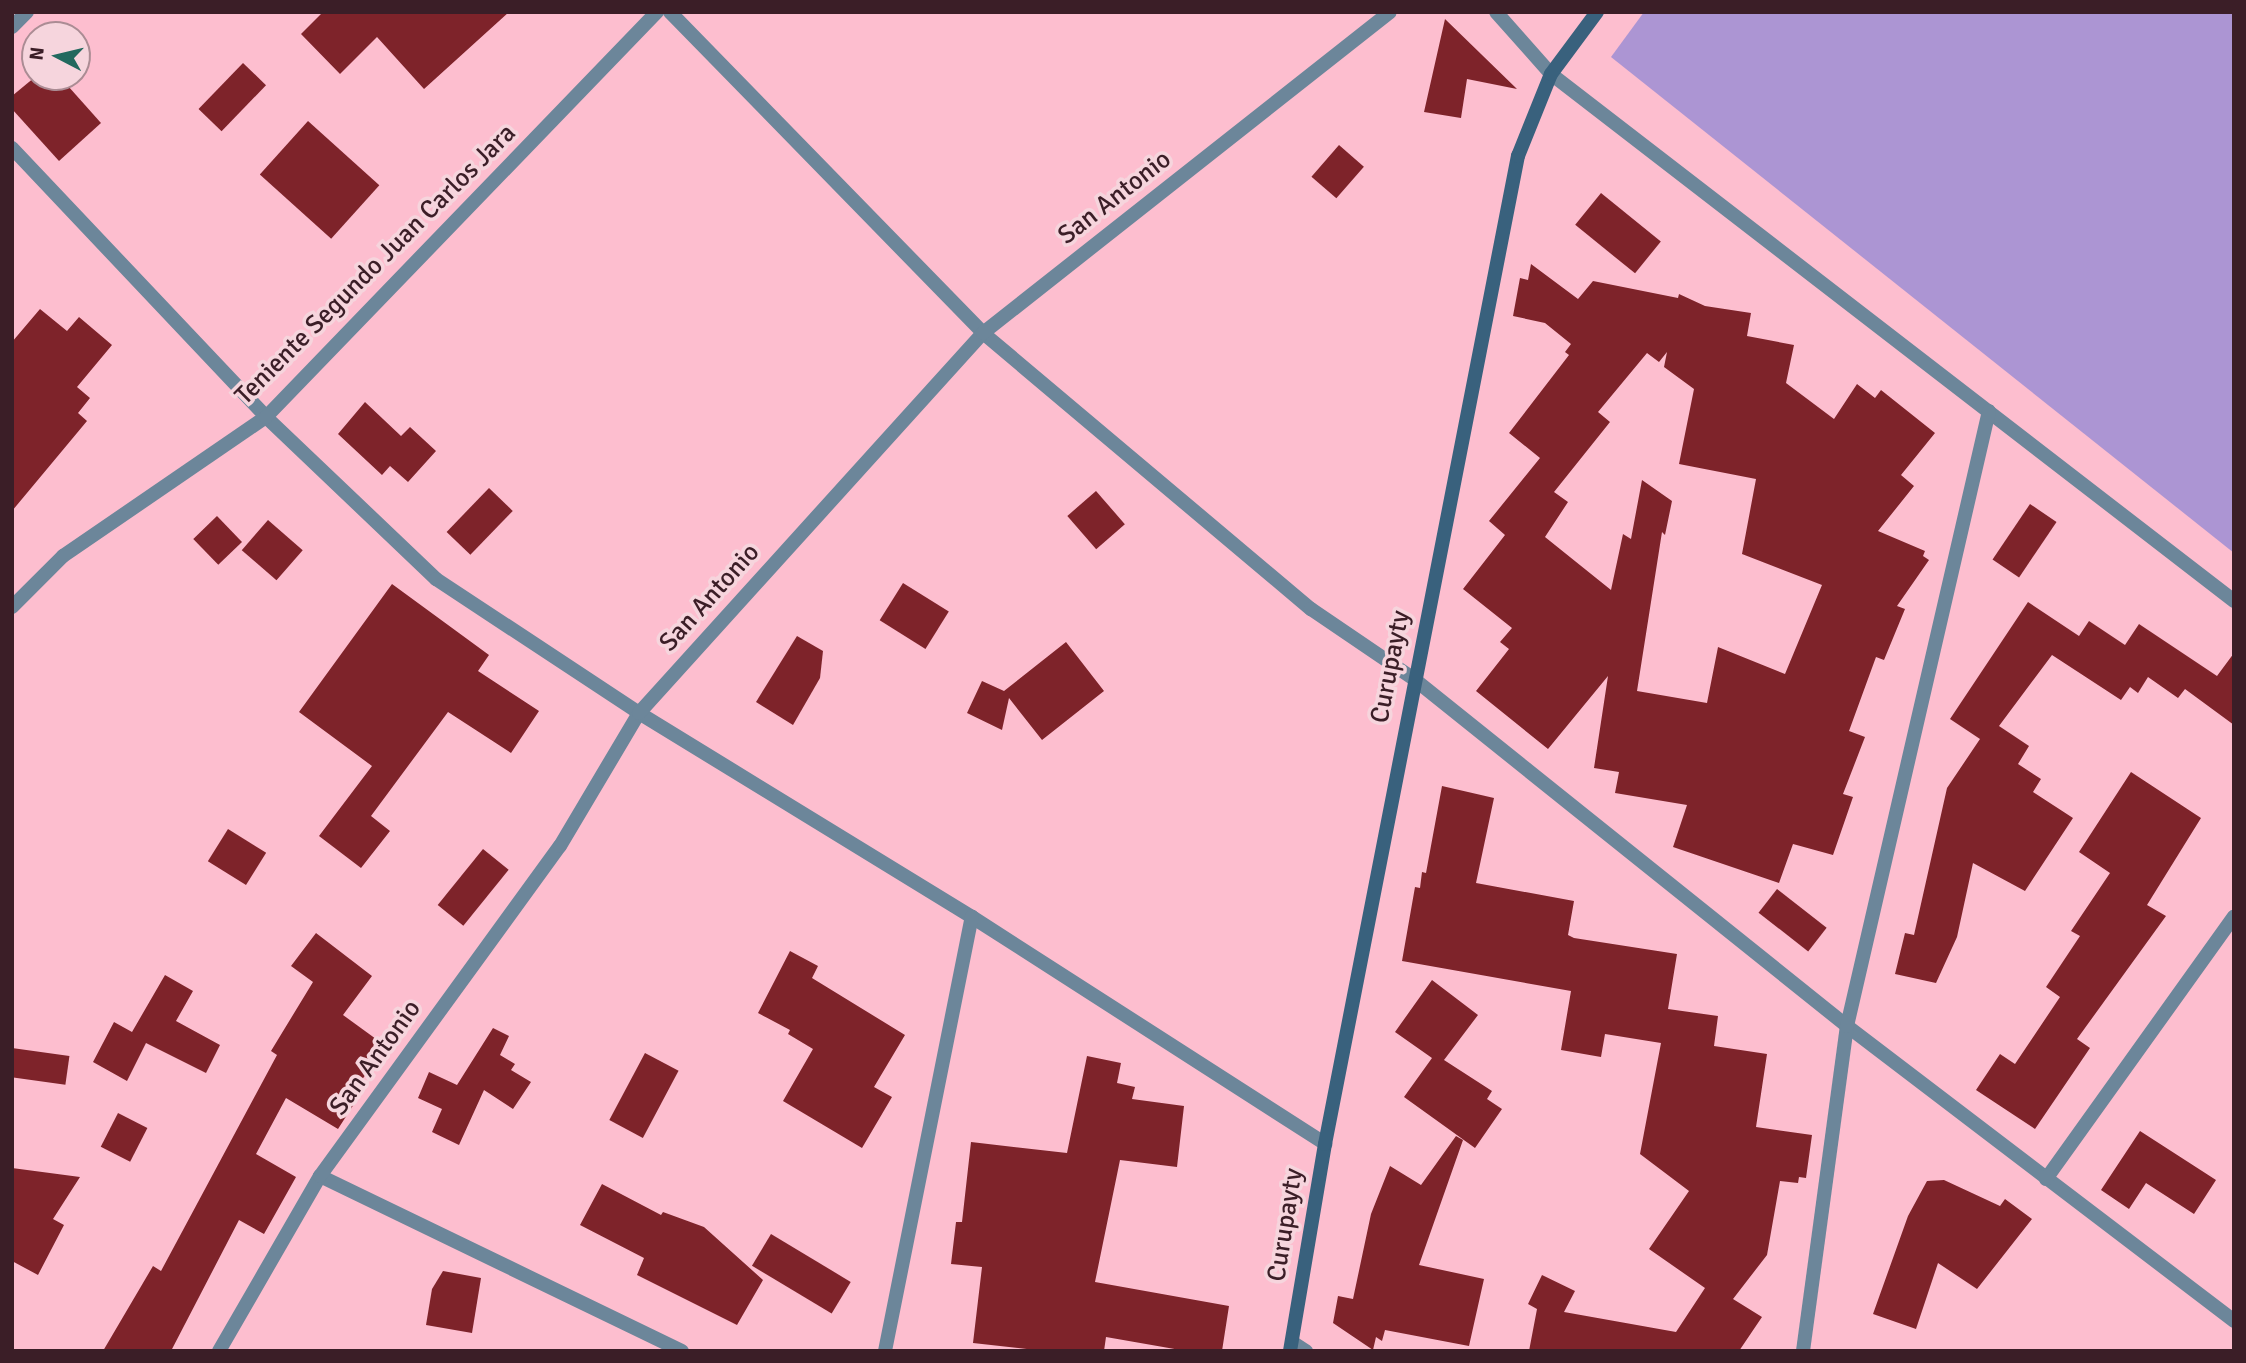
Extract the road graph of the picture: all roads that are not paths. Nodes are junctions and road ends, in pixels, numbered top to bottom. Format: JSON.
{"nodes":[{"id":1,"x":27,"y":12,"type":"edge"},
{"id":2,"x":657,"y":12,"type":"edge"},
{"id":3,"x":670,"y":12,"type":"edge"},
{"id":4,"x":1390,"y":12,"type":"edge"},
{"id":5,"x":1496,"y":12,"type":"edge"},
{"id":6,"x":1597,"y":12,"type":"edge"},
{"id":7,"x":12,"y":27,"type":"edge"},
{"id":8,"x":1551,"y":74,"type":"junction"},
{"id":9,"x":12,"y":148,"type":"edge"},
{"id":10,"x":983,"y":333,"type":"junction"},
{"id":11,"x":1989,"y":411,"type":"junction"},
{"id":12,"x":266,"y":417,"type":"junction"},
{"id":13,"x":2234,"y":601,"type":"edge"},
{"id":14,"x":12,"y":607,"type":"edge"},
{"id":15,"x":1414,"y":679,"type":"junction"},
{"id":16,"x":639,"y":713,"type":"junction"},
{"id":17,"x":2234,"y":916,"type":"edge"},
{"id":18,"x":972,"y":917,"type":"junction"},
{"id":19,"x":1847,"y":1026,"type":"junction"},
{"id":20,"x":1325,"y":1144,"type":"junction"},
{"id":21,"x":320,"y":1176,"type":"junction"},
{"id":22,"x":2046,"y":1179,"type":"junction"},
{"id":23,"x":2234,"y":1321,"type":"edge"},
{"id":24,"x":1291,"y":1347,"type":"edge"},
{"id":25,"x":219,"y":1351,"type":"edge"},
{"id":26,"x":682,"y":1351,"type":"edge"},
{"id":27,"x":885,"y":1351,"type":"edge"},
{"id":28,"x":1306,"y":1351,"type":"edge"},
{"id":29,"x":1803,"y":1351,"type":"edge"}],
"edges":[{"from":1,"to":7,"type":"street"},
{"from":2,"to":12,"type":"street","name":"Teniente Segundo Juan Carlos Jara"},
{"from":3,"to":10,"type":"street"},
{"from":4,"to":10,"type":"street","name":"San Antonio"},
{"from":5,"to":8,"type":"street"},
{"from":6,"to":8,"type":"street","name":"Curupayty"},
{"from":8,"to":11,"type":"street"},
{"from":8,"to":15,"type":"street","name":"Curupayty"},
{"from":9,"to":12,"type":"street"},
{"from":10,"to":15,"type":"street"},
{"from":10,"to":16,"type":"street","name":"San Antonio"},
{"from":11,"to":13,"type":"street"},
{"from":11,"to":19,"type":"street"},
{"from":12,"to":14,"type":"street","name":"Teniente Segundo Juan Carlos Jara"},
{"from":12,"to":16,"type":"street"},
{"from":15,"to":19,"type":"street"},
{"from":15,"to":20,"type":"street","name":"Curupayty"},
{"from":16,"to":18,"type":"street"},
{"from":16,"to":21,"type":"street","name":"San Antonio"},
{"from":17,"to":22,"type":"street"},
{"from":18,"to":20,"type":"street"},
{"from":18,"to":27,"type":"street"},
{"from":19,"to":22,"type":"street"},
{"from":19,"to":29,"type":"street"},
{"from":20,"to":24,"type":"street","name":"Curupayty"},
{"from":21,"to":25,"type":"street","name":"San Antonio"},
{"from":21,"to":26,"type":"street"},
{"from":22,"to":23,"type":"street"},
{"from":24,"to":28,"type":"street"}]}
